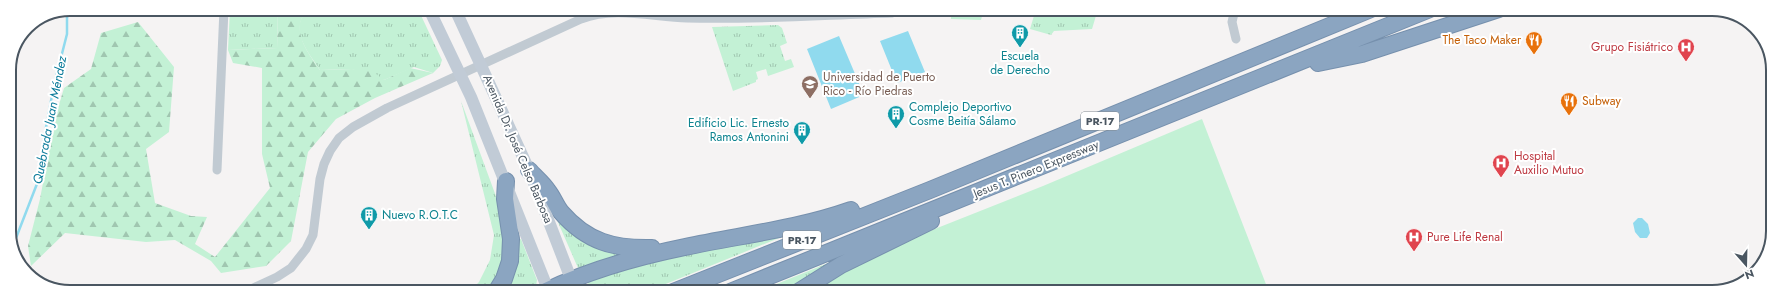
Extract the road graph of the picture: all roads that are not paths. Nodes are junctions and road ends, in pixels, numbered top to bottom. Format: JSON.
{"nodes":[{"id":1,"x":224,"y":16,"type":"edge"},
{"id":2,"x":433,"y":16,"type":"edge"},
{"id":3,"x":458,"y":16,"type":"edge"},
{"id":4,"x":591,"y":16,"type":"edge"},
{"id":5,"x":660,"y":16,"type":"edge"},
{"id":6,"x":799,"y":16,"type":"edge"},
{"id":7,"x":1233,"y":16,"type":"edge"},
{"id":8,"x":1329,"y":16,"type":"edge"},
{"id":9,"x":1355,"y":16,"type":"edge"},
{"id":10,"x":1415,"y":16,"type":"edge"},
{"id":11,"x":1480,"y":16,"type":"edge"},
{"id":12,"x":1236,"y":39,"type":"dead end"},
{"id":13,"x":1270,"y":52,"type":"junction"},
{"id":14,"x":481,"y":65,"type":"junction"},
{"id":15,"x":1277,"y":72,"type":"junction"},
{"id":16,"x":460,"y":75,"type":"junction"},
{"id":17,"x":217,"y":170,"type":"dead end"},
{"id":18,"x":529,"y":170,"type":"junction"},
{"id":19,"x":506,"y":181,"type":"junction"},
{"id":20,"x":930,"y":190,"type":"junction"},
{"id":21,"x":968,"y":197,"type":"junction"},
{"id":22,"x":686,"y":247,"type":"junction"},
{"id":23,"x":260,"y":285,"type":"edge"},
{"id":24,"x":500,"y":285,"type":"edge"},
{"id":25,"x":545,"y":285,"type":"edge"},
{"id":26,"x":574,"y":285,"type":"edge"},
{"id":27,"x":576,"y":285,"type":"edge"},
{"id":28,"x":691,"y":285,"type":"edge"},
{"id":29,"x":748,"y":285,"type":"edge"},
{"id":30,"x":809,"y":285,"type":"edge"}],
"edges":[{"from":1,"to":17,"type":"street"},
{"from":2,"to":16,"type":"main road","name":"Avenida Dr. José Celso Barbosa"},
{"from":3,"to":14,"type":"main road","name":"Avenida Dr. José Celso Barbosa"},
{"from":4,"to":14,"type":"street"},
{"from":5,"to":6,"type":"street"},
{"from":7,"to":12,"type":"street"},
{"from":8,"to":13,"type":"highway"},
{"from":9,"to":13,"type":"highway","name":"Jesus T. Pinero Expressway","number":"PR-17"},
{"from":10,"to":15,"type":"highway","name":"Jesus T. Pinero Expressway","number":"PR-17"},
{"from":11,"to":15,"type":"highway"},
{"from":13,"to":20,"type":"highway","name":"Jesus T. Pinero Expressway","number":"PR-17"},
{"from":14,"to":16,"type":"street"},
{"from":14,"to":18,"type":"main road","name":"Avenida Dr. José Celso Barbosa"},
{"from":15,"to":21,"type":"highway","name":"Jesus T. Pinero Expressway","number":"PR-17"},
{"from":16,"to":19,"type":"main road","name":"Avenida Dr. José Celso Barbosa"},
{"from":16,"to":23,"type":"street"},
{"from":18,"to":22,"type":"highway"},
{"from":18,"to":26,"type":"main road","name":"Avenida Dr. José Celso Barbosa"},
{"from":19,"to":24,"type":"highway"},
{"from":19,"to":25,"type":"main road","name":"Avenida Dr. José Celso Barbosa"},
{"from":20,"to":22,"type":"highway"},
{"from":20,"to":28,"type":"highway","name":"Jesus T. Pinero Expressway","number":"PR-17"},
{"from":21,"to":29,"type":"highway","name":"Jesus T. Pinero Expressway","number":"PR-17"},
{"from":21,"to":30,"type":"highway"},
{"from":22,"to":27,"type":"highway"}]}
